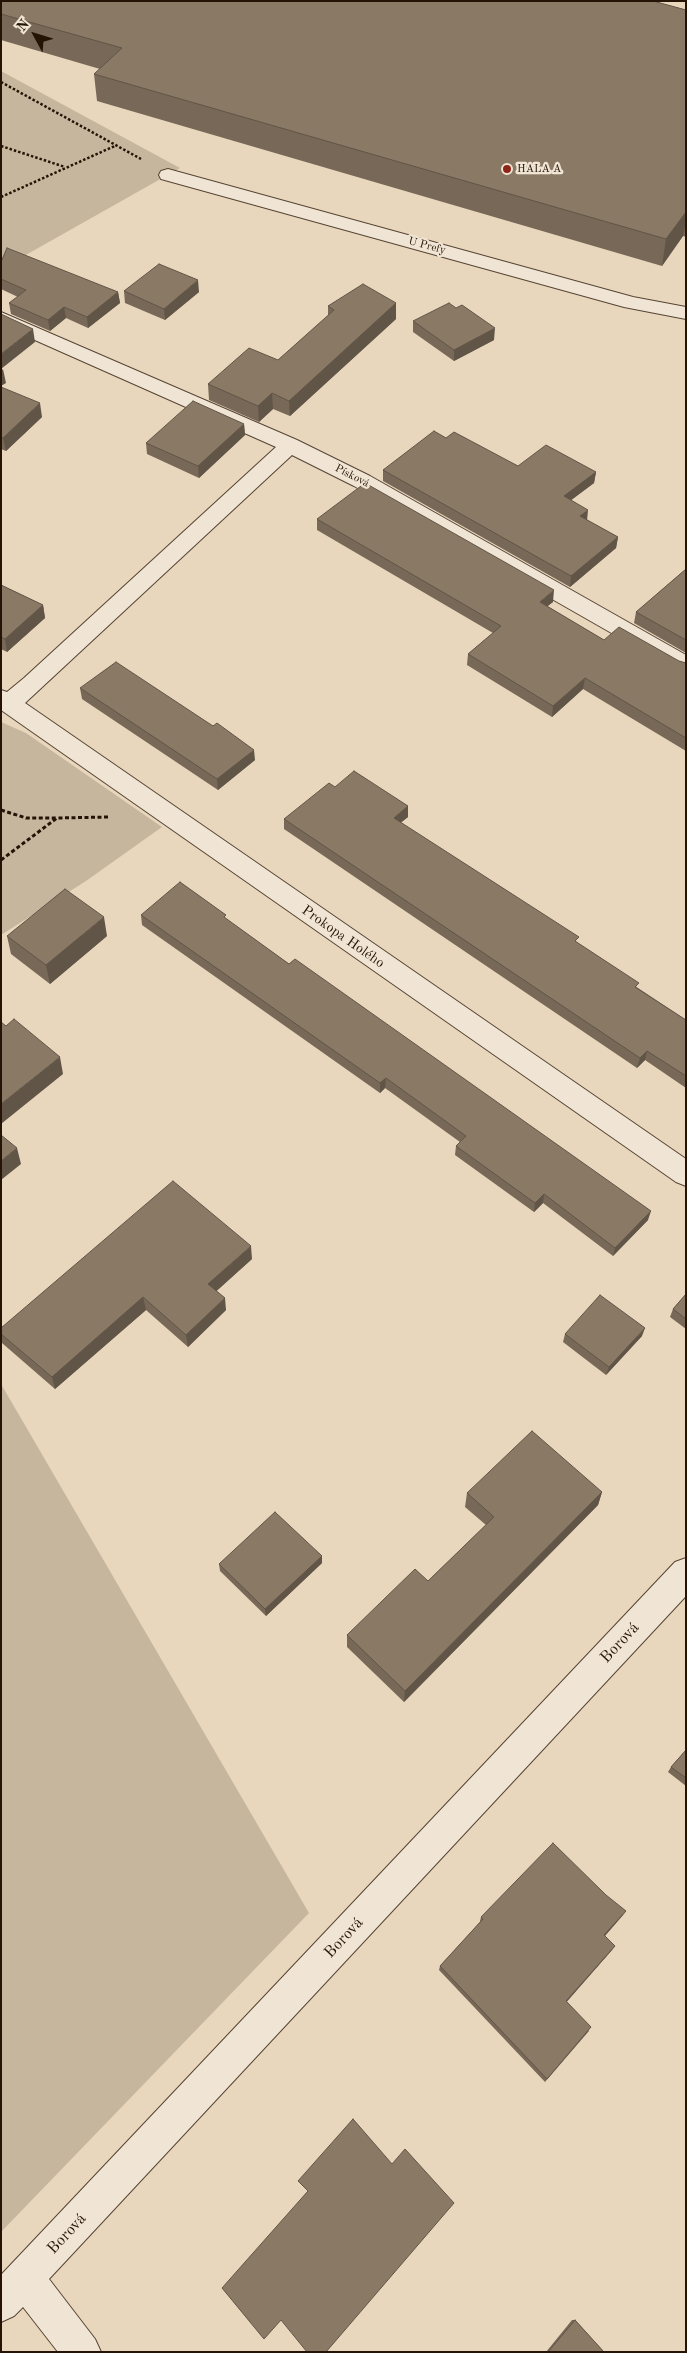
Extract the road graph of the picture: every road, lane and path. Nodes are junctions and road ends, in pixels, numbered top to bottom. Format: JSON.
{"nodes":[{"id":1,"x":1,"y":82,"type":"edge"},
{"id":2,"x":117,"y":145,"type":"junction"},
{"id":3,"x":1,"y":146,"type":"edge"},
{"id":4,"x":65,"y":167,"type":"junction"},
{"id":5,"x":168,"y":174,"type":"joint"},
{"id":6,"x":1,"y":197,"type":"edge"},
{"id":7,"x":686,"y":313,"type":"edge"},
{"id":8,"x":1,"y":318,"type":"edge"},
{"id":9,"x":290,"y":445,"type":"junction"},
{"id":10,"x":686,"y":665,"type":"edge"},
{"id":11,"x":5,"y":700,"type":"edge"},
{"id":12,"x":158,"y":807,"type":"junction"},
{"id":13,"x":1,"y":810,"type":"edge"},
{"id":14,"x":57,"y":818,"type":"junction"},
{"id":15,"x":1,"y":860,"type":"edge"},
{"id":16,"x":686,"y":1174,"type":"edge"},
{"id":17,"x":686,"y":1573,"type":"edge"},
{"id":18,"x":13,"y":2291,"type":"edge"},
{"id":19,"x":82,"y":2352,"type":"edge"}],
"edges":[{"from":1,"to":2,"type":"path"},
{"from":2,"to":4,"type":"path"},
{"from":2,"to":5,"type":"path"},
{"from":3,"to":4,"type":"path"},
{"from":4,"to":6,"type":"path"},
{"from":5,"to":7,"type":"street","name":"U Prefy"},
{"from":8,"to":9,"type":"street","name":"Písková"},
{"from":9,"to":10,"type":"street","name":"Písková"},
{"from":9,"to":11,"type":"street"},
{"from":11,"to":12,"type":"street","name":"Prokopa Holého"},
{"from":12,"to":14,"type":"path"},
{"from":12,"to":16,"type":"street","name":"Prokopa Holého"},
{"from":13,"to":14,"type":"path"},
{"from":14,"to":15,"type":"path"},
{"from":17,"to":18,"type":"street","name":"Borová"},
{"from":18,"to":19,"type":"street"}]}
